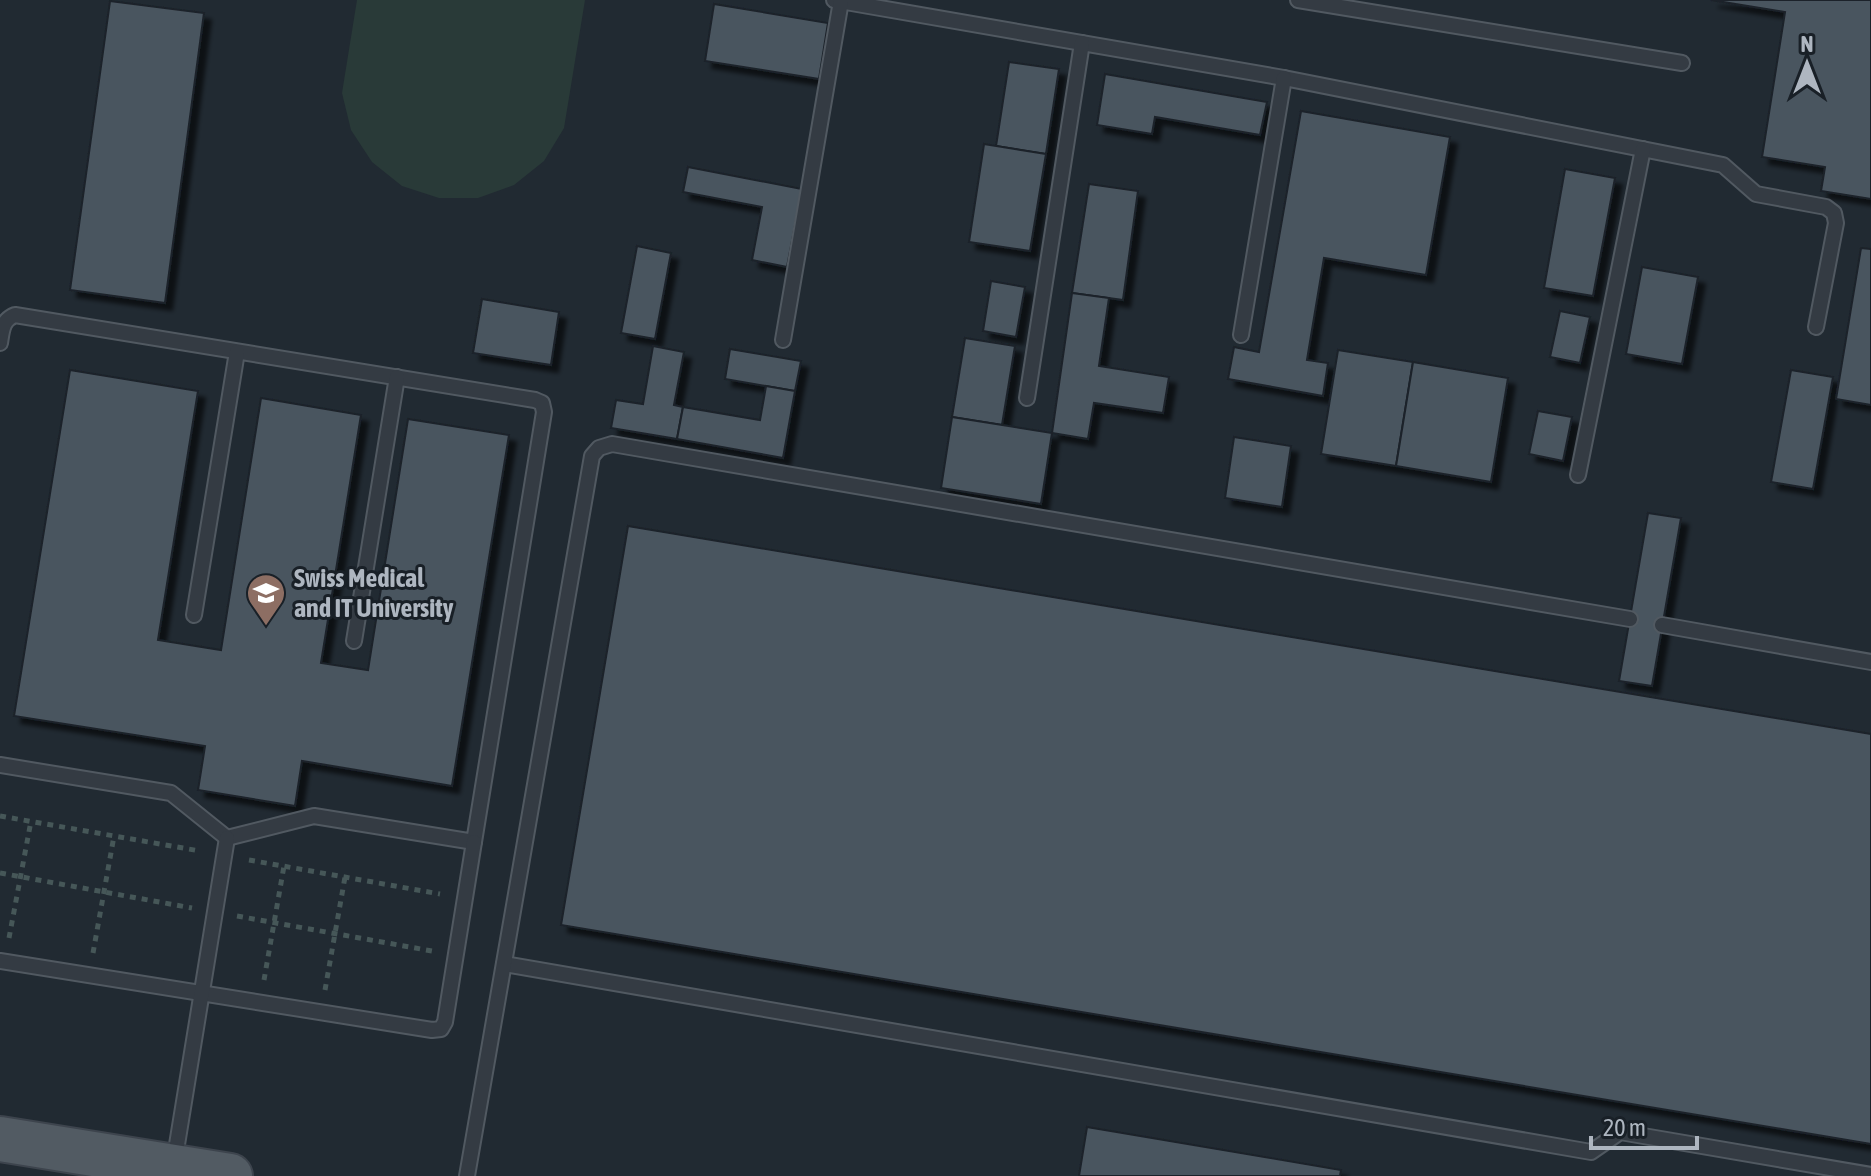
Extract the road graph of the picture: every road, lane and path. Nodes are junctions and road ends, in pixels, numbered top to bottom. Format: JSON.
{"nodes":[{"id":1,"x":1298,"y":0,"type":"edge"},
{"id":2,"x":837,"y":1,"type":"edge"},
{"id":3,"x":1082,"y":43,"type":"junction"},
{"id":4,"x":1682,"y":63,"type":"dead end"},
{"id":5,"x":1284,"y":78,"type":"junction"},
{"id":6,"x":1643,"y":149,"type":"junction"},
{"id":7,"x":1816,"y":327,"type":"dead end"},
{"id":8,"x":1241,"y":335,"type":"dead end"},
{"id":9,"x":783,"y":340,"type":"dead end"},
{"id":10,"x":0,"y":343,"type":"edge"},
{"id":11,"x":237,"y":352,"type":"junction"},
{"id":12,"x":397,"y":377,"type":"junction"},
{"id":13,"x":1027,"y":398,"type":"dead end"},
{"id":14,"x":1578,"y":475,"type":"dead end"},
{"id":15,"x":194,"y":615,"type":"dead end"},
{"id":16,"x":1630,"y":619,"type":"dead end"},
{"id":17,"x":1662,"y":625,"type":"dead end"},
{"id":18,"x":354,"y":641,"type":"dead end"},
{"id":19,"x":1871,"y":662,"type":"edge"},
{"id":20,"x":0,"y":765,"type":"edge"},
{"id":21,"x":31,"y":821,"type":"dead end"},
{"id":22,"x":114,"y":836,"type":"dead end"},
{"id":23,"x":227,"y":838,"type":"junction"},
{"id":24,"x":474,"y":842,"type":"junction"},
{"id":25,"x":284,"y":866,"type":"dead end"},
{"id":26,"x":345,"y":877,"type":"dead end"},
{"id":27,"x":3,"y":961,"type":"edge"},
{"id":28,"x":504,"y":964,"type":"junction"},
{"id":29,"x":89,"y":974,"type":"junction"},
{"id":30,"x":202,"y":993,"type":"junction"},
{"id":31,"x":260,"y":1002,"type":"junction"},
{"id":32,"x":321,"y":1012,"type":"junction"},
{"id":33,"x":0,"y":1139,"type":"edge"},
{"id":34,"x":173,"y":1167,"type":"junction"},
{"id":35,"x":1871,"y":1175,"type":"edge"},
{"id":36,"x":230,"y":1176,"type":"edge"},
{"id":37,"x":467,"y":1176,"type":"edge"}],
"edges":[{"from":1,"to":4,"type":"lane"},
{"from":2,"to":3,"type":"lane"},
{"from":2,"to":9,"type":"lane"},
{"from":3,"to":5,"type":"lane"},
{"from":3,"to":13,"type":"lane"},
{"from":5,"to":6,"type":"lane"},
{"from":5,"to":8,"type":"lane"},
{"from":6,"to":7,"type":"lane"},
{"from":6,"to":14,"type":"lane"},
{"from":10,"to":11,"type":"lane"},
{"from":11,"to":12,"type":"lane"},
{"from":11,"to":15,"type":"lane"},
{"from":12,"to":18,"type":"lane"},
{"from":12,"to":24,"type":"lane"},
{"from":16,"to":28,"type":"lane"},
{"from":17,"to":19,"type":"lane"},
{"from":20,"to":23,"type":"lane"},
{"from":21,"to":27,"type":"path"},
{"from":22,"to":29,"type":"path"},
{"from":23,"to":24,"type":"lane"},
{"from":23,"to":30,"type":"lane"},
{"from":24,"to":32,"type":"lane"},
{"from":25,"to":31,"type":"path"},
{"from":26,"to":32,"type":"path"},
{"from":27,"to":29,"type":"lane"},
{"from":28,"to":35,"type":"lane"},
{"from":28,"to":37,"type":"lane"},
{"from":29,"to":30,"type":"lane"},
{"from":30,"to":31,"type":"lane"},
{"from":30,"to":34,"type":"lane"},
{"from":31,"to":32,"type":"lane"},
{"from":33,"to":34,"type":"main road"},
{"from":34,"to":36,"type":"main road"}]}
